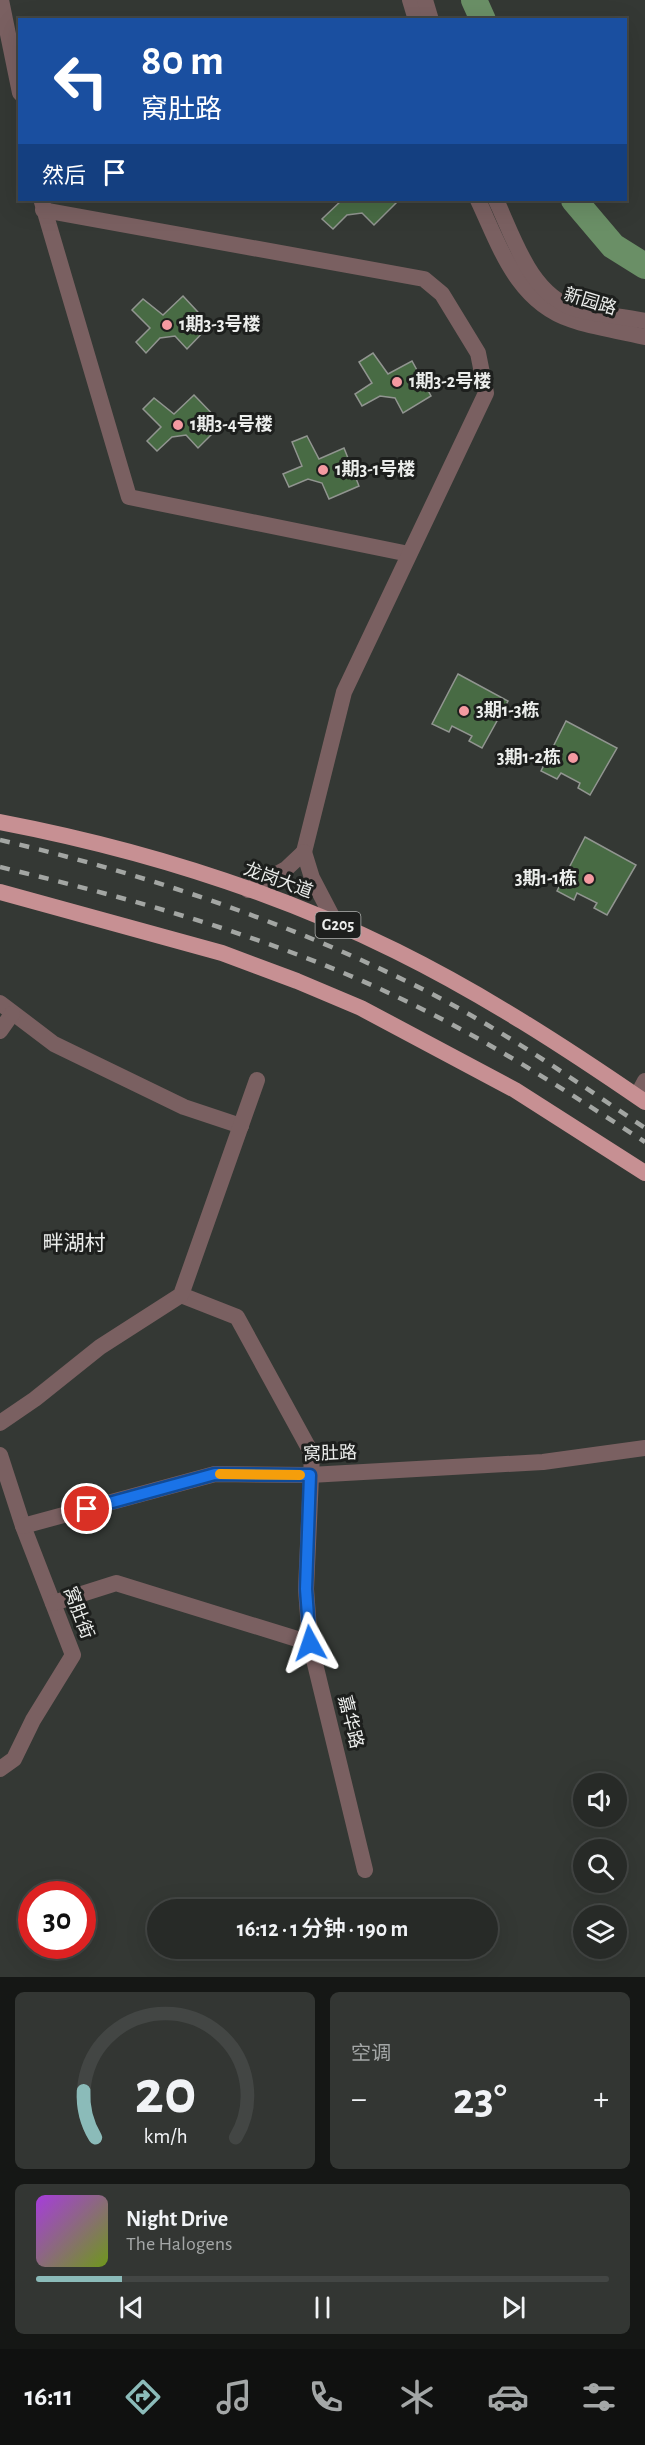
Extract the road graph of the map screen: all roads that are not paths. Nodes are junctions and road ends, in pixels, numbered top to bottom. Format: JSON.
{"nodes":[{"id":1,"x":1,"y":0,"type":"edge"},
{"id":2,"x":410,"y":0,"type":"edge"},
{"id":3,"x":425,"y":0,"type":"edge"},
{"id":4,"x":415,"y":18,"type":"edge"},
{"id":5,"x":430,"y":18,"type":"edge"},
{"id":6,"x":18,"y":83,"type":"edge"},
{"id":7,"x":478,"y":201,"type":"edge"},
{"id":8,"x":496,"y":201,"type":"edge"},
{"id":9,"x":42,"y":205,"type":"edge"},
{"id":10,"x":645,"y":321,"type":"edge"},
{"id":11,"x":645,"y":337,"type":"edge"},
{"id":12,"x":409,"y":554,"type":"junction"},
{"id":13,"x":0,"y":822,"type":"edge"},
{"id":14,"x":304,"y":852,"type":"junction"},
{"id":15,"x":248,"y":890,"type":"junction"},
{"id":16,"x":0,"y":892,"type":"edge"},
{"id":17,"x":336,"y":924,"type":"junction"},
{"id":18,"x":6,"y":1009,"type":"edge"},
{"id":19,"x":0,"y":1031,"type":"edge"},
{"id":20,"x":257,"y":1080,"type":"dead end"},
{"id":21,"x":642,"y":1093,"type":"edge"},
{"id":22,"x":241,"y":1126,"type":"junction"},
{"id":23,"x":645,"y":1173,"type":"edge"},
{"id":24,"x":181,"y":1295,"type":"junction"},
{"id":25,"x":0,"y":1423,"type":"edge"},
{"id":26,"x":645,"y":1448,"type":"edge"},
{"id":27,"x":0,"y":1458,"type":"edge"},
{"id":28,"x":310,"y":1475,"type":"junction"},
{"id":29,"x":23,"y":1526,"type":"junction"},
{"id":30,"x":53,"y":1603,"type":"junction"},
{"id":31,"x":310,"y":1643,"type":"junction"},
{"id":32,"x":0,"y":1769,"type":"edge"},
{"id":33,"x":365,"y":1870,"type":"dead end"}],
"edges":[{"from":1,"to":6,"type":"street"},
{"from":2,"to":4,"type":"street"},
{"from":3,"to":5,"type":"street"},
{"from":7,"to":11,"type":"street","name":"新园路"},
{"from":8,"to":10,"type":"street","name":"新园路"},
{"from":9,"to":12,"type":"street"},
{"from":9,"to":12,"type":"street"},
{"from":12,"to":14,"type":"street"},
{"from":13,"to":15,"type":"highway","name":"龙岗大道","number":"G205"},
{"from":14,"to":15,"type":"street"},
{"from":14,"to":17,"type":"street"},
{"from":15,"to":17,"type":"highway","name":"龙岗大道","number":"G205"},
{"from":16,"to":23,"type":"highway"},
{"from":17,"to":21,"type":"highway","name":"龙岗大道","number":"G205"},
{"from":18,"to":19,"type":"street"},
{"from":18,"to":22,"type":"street"},
{"from":20,"to":22,"type":"street"},
{"from":22,"to":24,"type":"street"},
{"from":24,"to":25,"type":"street"},
{"from":24,"to":28,"type":"street","name":"嘉华路"},
{"from":26,"to":28,"type":"street","name":"窝肚路"},
{"from":27,"to":29,"type":"street","name":"窝肚街"},
{"from":28,"to":29,"type":"street","name":"窝肚路"},
{"from":28,"to":31,"type":"street","name":"嘉华路"},
{"from":29,"to":30,"type":"street","name":"窝肚街"},
{"from":30,"to":31,"type":"street"},
{"from":30,"to":32,"type":"street","name":"窝肚街"},
{"from":31,"to":33,"type":"street","name":"嘉华路"}]}
